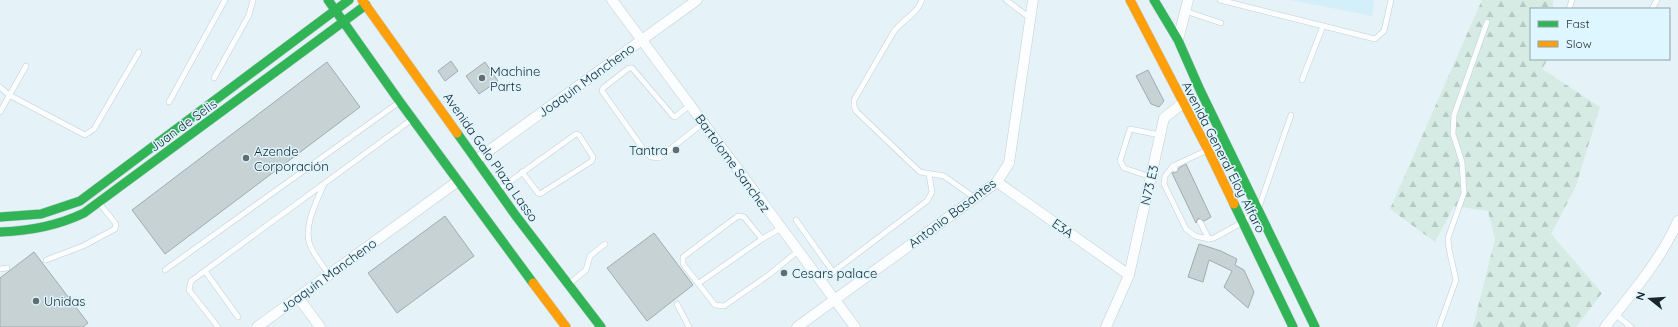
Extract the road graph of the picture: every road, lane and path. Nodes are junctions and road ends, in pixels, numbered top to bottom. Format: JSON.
{"nodes":[{"id":1,"x":225,"y":0,"type":"edge"},
{"id":2,"x":253,"y":0,"type":"edge"},
{"id":3,"x":328,"y":0,"type":"edge"},
{"id":4,"x":348,"y":0,"type":"edge"},
{"id":5,"x":612,"y":0,"type":"edge"},
{"id":6,"x":697,"y":0,"type":"edge"},
{"id":7,"x":922,"y":0,"type":"edge"},
{"id":8,"x":1006,"y":0,"type":"edge"},
{"id":9,"x":1033,"y":0,"type":"edge"},
{"id":10,"x":1130,"y":0,"type":"edge"},
{"id":11,"x":1154,"y":0,"type":"edge"},
{"id":12,"x":1188,"y":0,"type":"edge"},
{"id":13,"x":1220,"y":0,"type":"edge"},
{"id":14,"x":1391,"y":0,"type":"edge"},
{"id":15,"x":364,"y":3,"type":"edge"},
{"id":16,"x":335,"y":11,"type":"junction"},
{"id":17,"x":1185,"y":12,"type":"junction"},
{"id":18,"x":1030,"y":18,"type":"junction"},
{"id":19,"x":343,"y":22,"type":"junction"},
{"id":20,"x":1487,"y":22,"type":"dead end"},
{"id":21,"x":1221,"y":23,"type":"dead end"},
{"id":22,"x":1323,"y":26,"type":"junction"},
{"id":23,"x":642,"y":40,"type":"junction"},
{"id":24,"x":1178,"y":40,"type":"junction"},
{"id":25,"x":139,"y":52,"type":"dead end"},
{"id":26,"x":26,"y":66,"type":"dead end"},
{"id":27,"x":214,"y":78,"type":"dead end"},
{"id":28,"x":1302,"y":80,"type":"dead end"},
{"id":29,"x":0,"y":87,"type":"edge"},
{"id":30,"x":9,"y":95,"type":"junction"},
{"id":31,"x":169,"y":102,"type":"dead end"},
{"id":32,"x":400,"y":102,"type":"junction"},
{"id":33,"x":1183,"y":103,"type":"junction"},
{"id":34,"x":690,"y":105,"type":"junction"},
{"id":35,"x":0,"y":112,"type":"edge"},
{"id":36,"x":1291,"y":116,"type":"dead end"},
{"id":37,"x":412,"y":119,"type":"junction"},
{"id":38,"x":703,"y":123,"type":"junction"},
{"id":39,"x":1160,"y":135,"type":"junction"},
{"id":40,"x":1226,"y":142,"type":"junction"},
{"id":41,"x":1208,"y":150,"type":"junction"},
{"id":42,"x":476,"y":160,"type":"junction"},
{"id":43,"x":522,"y":172,"type":"junction"},
{"id":44,"x":929,"y":174,"type":"junction"},
{"id":45,"x":1150,"y":177,"type":"junction"},
{"id":46,"x":458,"y":182,"type":"junction"},
{"id":47,"x":997,"y":182,"type":"junction"},
{"id":48,"x":324,"y":184,"type":"junction"},
{"id":49,"x":498,"y":190,"type":"junction"},
{"id":50,"x":975,"y":198,"type":"junction"},
{"id":51,"x":99,"y":203,"type":"junction"},
{"id":52,"x":1258,"y":210,"type":"junction"},
{"id":53,"x":0,"y":217,"type":"edge"},
{"id":54,"x":796,"y":220,"type":"dead end"},
{"id":55,"x":1678,"y":221,"type":"edge"},
{"id":56,"x":1200,"y":222,"type":"dead end"},
{"id":57,"x":1242,"y":222,"type":"junction"},
{"id":58,"x":781,"y":228,"type":"junction"},
{"id":59,"x":0,"y":232,"type":"edge"},
{"id":60,"x":762,"y":239,"type":"junction"},
{"id":61,"x":1209,"y":239,"type":"junction"},
{"id":62,"x":605,"y":244,"type":"dead end"},
{"id":63,"x":798,"y":251,"type":"junction"},
{"id":64,"x":46,"y":260,"type":"dead end"},
{"id":65,"x":0,"y":268,"type":"edge"},
{"id":66,"x":7,"y":268,"type":"dead end"},
{"id":67,"x":165,"y":270,"type":"dead end"},
{"id":68,"x":205,"y":271,"type":"junction"},
{"id":69,"x":833,"y":272,"type":"junction"},
{"id":70,"x":329,"y":274,"type":"junction"},
{"id":71,"x":1129,"y":275,"type":"junction"},
{"id":72,"x":821,"y":282,"type":"junction"},
{"id":73,"x":698,"y":283,"type":"junction"},
{"id":74,"x":569,"y":285,"type":"junction"},
{"id":75,"x":298,"y":297,"type":"junction"},
{"id":76,"x":834,"y":300,"type":"junction"},
{"id":77,"x":677,"y":304,"type":"dead end"},
{"id":78,"x":1615,"y":314,"type":"junction"},
{"id":79,"x":238,"y":317,"type":"dead end"},
{"id":80,"x":218,"y":327,"type":"edge"},
{"id":81,"x":257,"y":327,"type":"edge"},
{"id":82,"x":320,"y":327,"type":"edge"},
{"id":83,"x":566,"y":327,"type":"edge"},
{"id":84,"x":601,"y":327,"type":"edge"},
{"id":85,"x":689,"y":327,"type":"edge"},
{"id":86,"x":796,"y":327,"type":"edge"},
{"id":87,"x":854,"y":327,"type":"edge"},
{"id":88,"x":1106,"y":327,"type":"edge"},
{"id":89,"x":1293,"y":327,"type":"edge"},
{"id":90,"x":1315,"y":327,"type":"edge"},
{"id":91,"x":1439,"y":327,"type":"edge"},
{"id":92,"x":1605,"y":327,"type":"edge"},
{"id":93,"x":1631,"y":327,"type":"edge"}],
"edges":[{"from":1,"to":31,"type":"lane"},
{"from":2,"to":27,"type":"lane"},
{"from":3,"to":16,"type":"main road"},
{"from":4,"to":16,"type":"main road","name":"Juan de Selis"},
{"from":5,"to":23,"type":"street","name":"Bartolome Sanchez"},
{"from":6,"to":23,"type":"street","name":"Joaquin Mancheno"},
{"from":7,"to":44,"type":"lane"},
{"from":8,"to":18,"type":"lane"},
{"from":9,"to":18,"type":"street","name":"Antonio Basantes"},
{"from":10,"to":33,"type":"main road","name":"Avenida General Eloy Alfaro"},
{"from":11,"to":24,"type":"main road","name":"Avenida General Eloy Alfaro"},
{"from":12,"to":17,"type":"street"},
{"from":13,"to":22,"type":"lane"},
{"from":14,"to":22,"type":"lane"},
{"from":15,"to":19,"type":"main road","name":"Juan de Selis"},
{"from":15,"to":42,"type":"main road","name":"Avenida Galo Plaza Lasso"},
{"from":16,"to":19,"type":"main road"},
{"from":16,"to":53,"type":"main road","name":"Juan de Selis"},
{"from":17,"to":21,"type":"lane"},
{"from":17,"to":24,"type":"street"},
{"from":18,"to":47,"type":"street","name":"Antonio Basantes"},
{"from":19,"to":32,"type":"main road"},
{"from":19,"to":51,"type":"main road","name":"Juan de Selis"},
{"from":20,"to":91,"type":"lane"},
{"from":22,"to":28,"type":"lane"},
{"from":23,"to":34,"type":"street","name":"Bartolome Sanchez"},
{"from":23,"to":42,"type":"street","name":"Joaquin Mancheno"},
{"from":24,"to":40,"type":"main road","name":"Avenida General Eloy Alfaro"},
{"from":25,"to":30,"type":"lane"},
{"from":26,"to":30,"type":"lane"},
{"from":29,"to":30,"type":"lane"},
{"from":30,"to":35,"type":"lane"},
{"from":32,"to":37,"type":"main road"},
{"from":32,"to":67,"type":"lane"},
{"from":33,"to":39,"type":"street","name":"N73 E3"},
{"from":33,"to":41,"type":"main road","name":"Avenida General Eloy Alfaro"},
{"from":34,"to":38,"type":"street","name":"Bartolome Sanchez"},
{"from":34,"to":38,"type":"lane"},
{"from":36,"to":52,"type":"lane"},
{"from":37,"to":46,"type":"main road"},
{"from":37,"to":48,"type":"lane"},
{"from":38,"to":58,"type":"street","name":"Bartolome Sanchez"},
{"from":39,"to":45,"type":"street","name":"N73 E3"},
{"from":39,"to":45,"type":"lane"},
{"from":40,"to":41,"type":"lane"},
{"from":40,"to":52,"type":"main road","name":"Avenida General Eloy Alfaro"},
{"from":41,"to":57,"type":"main road","name":"Avenida General Eloy Alfaro"},
{"from":41,"to":61,"type":"lane"},
{"from":42,"to":49,"type":"main road","name":"Avenida Galo Plaza Lasso"},
{"from":43,"to":43,"type":"lane"},
{"from":43,"to":49,"type":"lane"},
{"from":44,"to":50,"type":"lane"},
{"from":44,"to":69,"type":"lane"},
{"from":45,"to":71,"type":"street","name":"N73 E3"},
{"from":46,"to":70,"type":"street","name":"Joaquin Mancheno"},
{"from":46,"to":83,"type":"main road"},
{"from":47,"to":50,"type":"street","name":"Antonio Basantes"},
{"from":47,"to":71,"type":"street","name":"E3A"},
{"from":48,"to":68,"type":"lane"},
{"from":48,"to":70,"type":"lane"},
{"from":49,"to":74,"type":"main road","name":"Avenida Galo Plaza Lasso"},
{"from":50,"to":76,"type":"street","name":"Antonio Basantes"},
{"from":51,"to":59,"type":"main road","name":"Juan de Selis"},
{"from":51,"to":64,"type":"lane"},
{"from":52,"to":57,"type":"lane"},
{"from":52,"to":90,"type":"main road","name":"Avenida General Eloy Alfaro"},
{"from":54,"to":69,"type":"lane"},
{"from":55,"to":78,"type":"street"},
{"from":56,"to":61,"type":"lane"},
{"from":57,"to":61,"type":"lane"},
{"from":57,"to":89,"type":"main road","name":"Avenida General Eloy Alfaro"},
{"from":58,"to":60,"type":"lane"},
{"from":58,"to":63,"type":"street","name":"Bartolome Sanchez"},
{"from":60,"to":73,"type":"lane"},
{"from":60,"to":73,"type":"lane"},
{"from":62,"to":74,"type":"lane"},
{"from":63,"to":72,"type":"street","name":"Bartolome Sanchez"},
{"from":63,"to":73,"type":"lane"},
{"from":65,"to":66,"type":"lane"},
{"from":68,"to":79,"type":"lane"},
{"from":68,"to":80,"type":"lane"},
{"from":69,"to":72,"type":"lane"},
{"from":70,"to":75,"type":"street","name":"Joaquin Mancheno"},
{"from":71,"to":88,"type":"street","name":"N73 E3"},
{"from":72,"to":76,"type":"street","name":"Bartolome Sanchez"},
{"from":74,"to":84,"type":"main road","name":"Avenida Galo Plaza Lasso"},
{"from":75,"to":81,"type":"street","name":"Joaquin Mancheno"},
{"from":75,"to":82,"type":"street"},
{"from":76,"to":86,"type":"street","name":"Antonio Basantes"},
{"from":76,"to":87,"type":"street","name":"Bartolome Sanchez"},
{"from":77,"to":85,"type":"lane"},
{"from":78,"to":92,"type":"street"},
{"from":78,"to":93,"type":"lane"}]}
